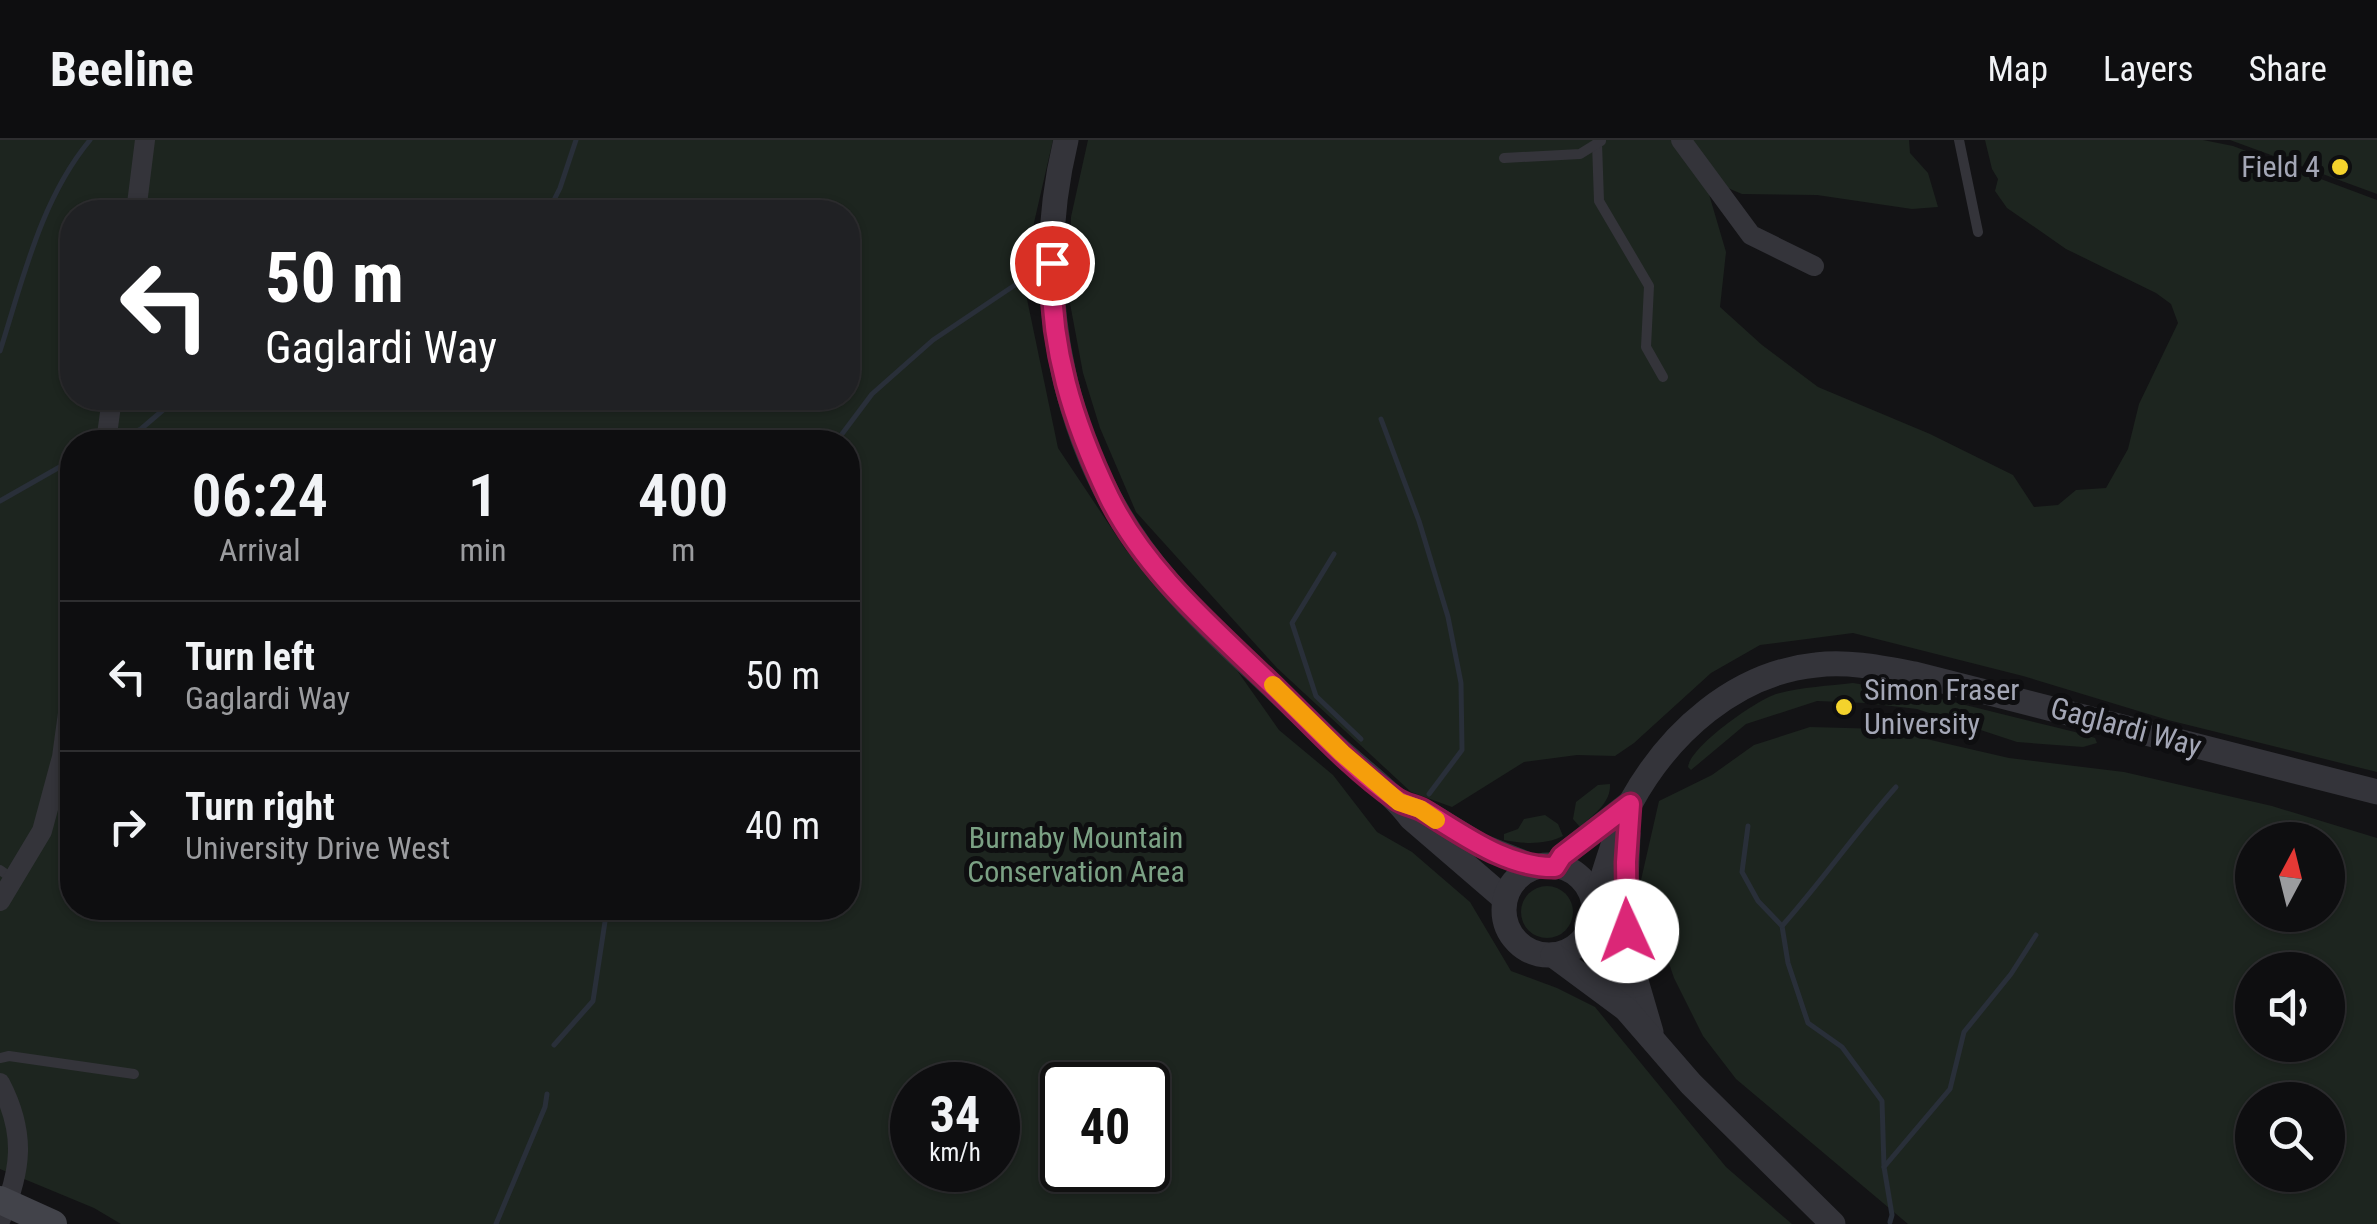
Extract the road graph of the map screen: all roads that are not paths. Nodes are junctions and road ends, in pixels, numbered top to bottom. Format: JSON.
{"nodes":[{"id":1,"x":145,"y":140,"type":"edge"},
{"id":2,"x":1066,"y":140,"type":"edge"},
{"id":3,"x":1681,"y":140,"type":"edge"},
{"id":4,"x":1959,"y":140,"type":"edge"},
{"id":5,"x":1599,"y":142,"type":"edge"},
{"id":6,"x":1504,"y":158,"type":"dead end"},
{"id":7,"x":138,"y":200,"type":"edge"},
{"id":8,"x":1978,"y":232,"type":"dead end"},
{"id":9,"x":1814,"y":266,"type":"dead end"},
{"id":10,"x":1663,"y":378,"type":"dead end"},
{"id":11,"x":60,"y":765,"type":"edge"},
{"id":12,"x":2377,"y":792,"type":"edge"},
{"id":13,"x":1399,"y":802,"type":"junction"},
{"id":14,"x":1630,"y":804,"type":"junction"},
{"id":15,"x":1545,"y":867,"type":"junction"},
{"id":16,"x":6,"y":875,"type":"edge"},
{"id":17,"x":0,"y":900,"type":"edge"},
{"id":18,"x":1505,"y":900,"type":"junction"},
{"id":19,"x":1594,"y":910,"type":"junction"},
{"id":20,"x":1553,"y":954,"type":"junction"},
{"id":21,"x":1626,"y":1009,"type":"junction"},
{"id":22,"x":1654,"y":1041,"type":"junction"},
{"id":23,"x":0,"y":1058,"type":"edge"},
{"id":24,"x":134,"y":1074,"type":"dead end"},
{"id":25,"x":0,"y":1083,"type":"edge"},
{"id":26,"x":2,"y":1208,"type":"edge"},
{"id":27,"x":53,"y":1224,"type":"edge"},
{"id":28,"x":1832,"y":1224,"type":"edge"}],
"edges":[{"from":1,"to":7,"type":"street"},
{"from":2,"to":13,"type":"street"},
{"from":3,"to":9,"type":"street"},
{"from":4,"to":8,"type":"lane"},
{"from":5,"to":6,"type":"lane"},
{"from":5,"to":10,"type":"lane"},
{"from":11,"to":16,"type":"street"},
{"from":12,"to":14,"type":"street","name":"Gaglardi Way"},
{"from":13,"to":15,"type":"street"},
{"from":13,"to":18,"type":"street"},
{"from":14,"to":15,"type":"street","name":"Gaglardi Way"},
{"from":14,"to":19,"type":"street","name":"Gaglardi Way"},
{"from":14,"to":22,"type":"street"},
{"from":15,"to":18,"type":"street"},
{"from":15,"to":19,"type":"street"},
{"from":16,"to":17,"type":"street"},
{"from":18,"to":20,"type":"street"},
{"from":19,"to":20,"type":"street"},
{"from":19,"to":21,"type":"street"},
{"from":20,"to":21,"type":"street"},
{"from":21,"to":22,"type":"street"},
{"from":22,"to":28,"type":"street"},
{"from":23,"to":24,"type":"lane"},
{"from":25,"to":26,"type":"street"},
{"from":26,"to":27,"type":"main road"}]}
